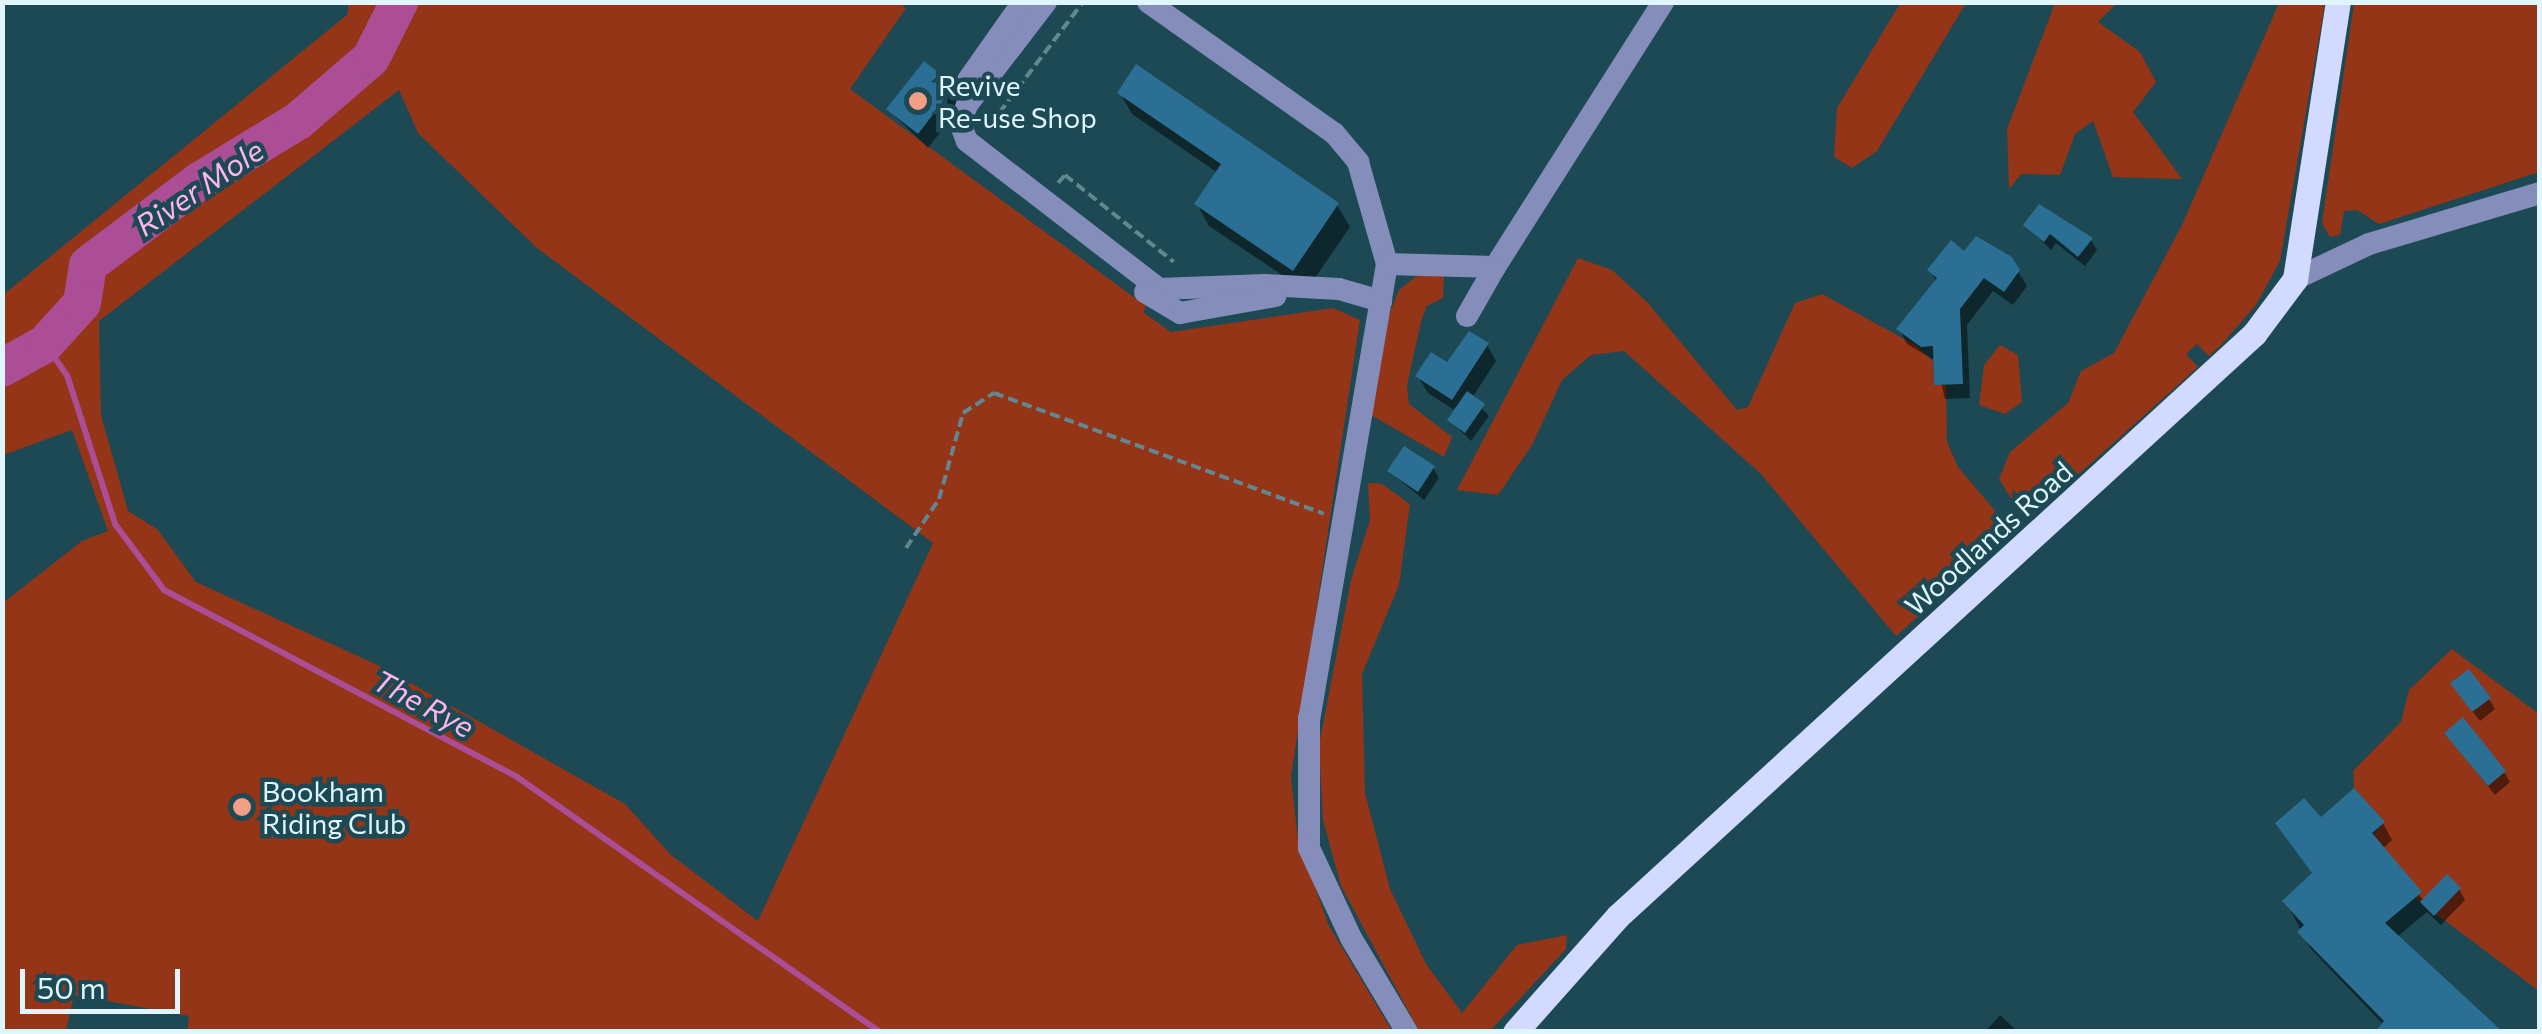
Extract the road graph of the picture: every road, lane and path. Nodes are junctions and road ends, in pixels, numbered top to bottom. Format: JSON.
{"nodes":[{"id":1,"x":1023,"y":2,"type":"edge"},
{"id":2,"x":1046,"y":2,"type":"edge"},
{"id":3,"x":1148,"y":2,"type":"edge"},
{"id":4,"x":1663,"y":2,"type":"edge"},
{"id":5,"x":2338,"y":2,"type":"edge"},
{"id":6,"x":2540,"y":193,"type":"edge"},
{"id":7,"x":1387,"y":264,"type":"junction"},
{"id":8,"x":1495,"y":267,"type":"junction"},
{"id":9,"x":2296,"y":280,"type":"junction"},
{"id":10,"x":1175,"y":300,"type":"junction"},
{"id":11,"x":1380,"y":301,"type":"junction"},
{"id":12,"x":1467,"y":316,"type":"dead end"},
{"id":13,"x":1343,"y":519,"type":"junction"},
{"id":14,"x":906,"y":548,"type":"dead end"},
{"id":15,"x":1406,"y":1032,"type":"edge"},
{"id":16,"x":1514,"y":1032,"type":"edge"}],
"edges":[{"from":1,"to":10,"type":"street"},
{"from":2,"to":10,"type":"street"},
{"from":3,"to":7,"type":"street"},
{"from":4,"to":8,"type":"street"},
{"from":5,"to":9,"type":"main road","name":"Woodlands Road"},
{"from":6,"to":9,"type":"street"},
{"from":7,"to":8,"type":"street"},
{"from":7,"to":11,"type":"street"},
{"from":8,"to":12,"type":"street"},
{"from":9,"to":16,"type":"main road","name":"Woodlands Road"},
{"from":10,"to":11,"type":"street"},
{"from":11,"to":13,"type":"street"},
{"from":13,"to":14,"type":"path"},
{"from":13,"to":15,"type":"street"}]}
